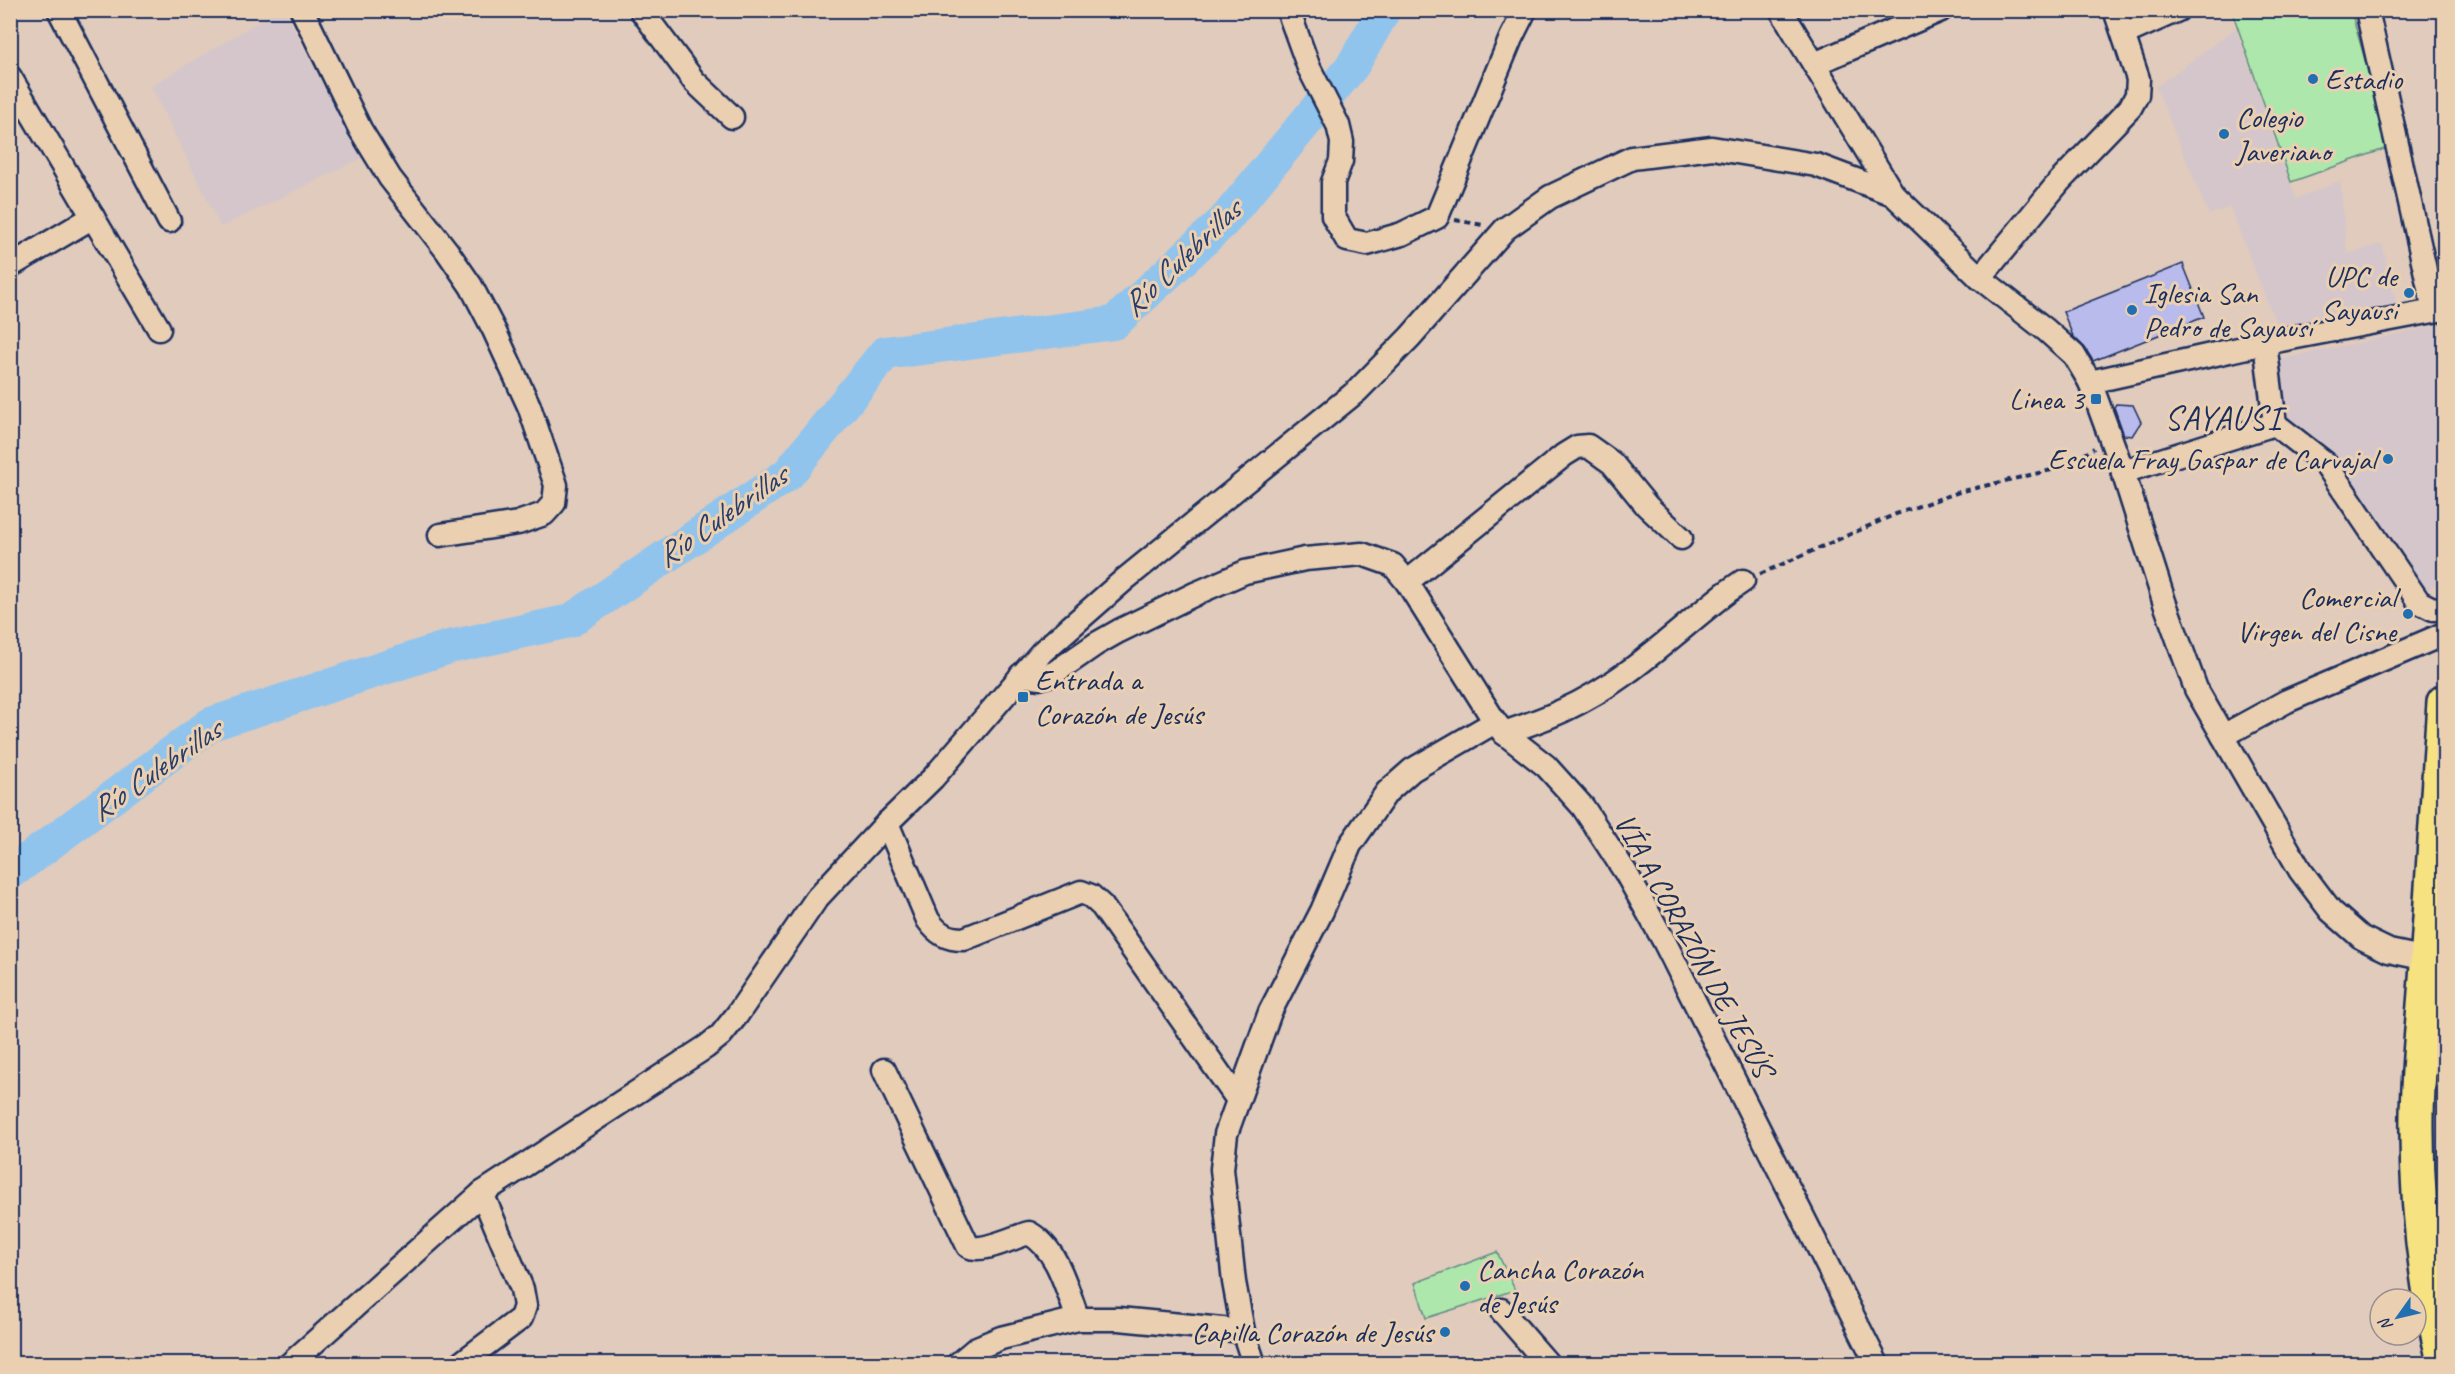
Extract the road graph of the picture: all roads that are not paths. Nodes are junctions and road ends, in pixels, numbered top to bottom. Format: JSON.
{"nodes":[{"id":1,"x":58,"y":10,"type":"edge"},
{"id":2,"x":302,"y":10,"type":"edge"},
{"id":3,"x":641,"y":10,"type":"edge"},
{"id":4,"x":1288,"y":10,"type":"edge"},
{"id":5,"x":1525,"y":10,"type":"edge"},
{"id":6,"x":1780,"y":10,"type":"edge"},
{"id":7,"x":1941,"y":10,"type":"edge"},
{"id":8,"x":2115,"y":10,"type":"edge"},
{"id":9,"x":2178,"y":10,"type":"edge"},
{"id":10,"x":2367,"y":10,"type":"edge"},
{"id":11,"x":2124,"y":34,"type":"junction"},
{"id":12,"x":1814,"y":64,"type":"junction"},
{"id":13,"x":10,"y":77,"type":"edge"},
{"id":14,"x":732,"y":117,"type":"dead end"},
{"id":15,"x":1893,"y":194,"type":"junction"},
{"id":16,"x":93,"y":218,"type":"junction"},
{"id":17,"x":169,"y":221,"type":"dead end"},
{"id":18,"x":10,"y":266,"type":"edge"},
{"id":19,"x":1980,"y":278,"type":"junction"},
{"id":20,"x":2439,"y":310,"type":"edge"},
{"id":21,"x":159,"y":329,"type":"dead end"},
{"id":22,"x":2265,"y":343,"type":"junction"},
{"id":23,"x":2090,"y":382,"type":"junction"},
{"id":24,"x":2275,"y":424,"type":"junction"},
{"id":25,"x":2123,"y":472,"type":"junction"},
{"id":26,"x":440,"y":535,"type":"dead end"},
{"id":27,"x":1681,"y":538,"type":"dead end"},
{"id":28,"x":1743,"y":581,"type":"road end"},
{"id":29,"x":1407,"y":582,"type":"junction"},
{"id":30,"x":2445,"y":608,"type":"edge"},
{"id":31,"x":2445,"y":634,"type":"edge"},
{"id":32,"x":1022,"y":675,"type":"junction"},
{"id":33,"x":2445,"y":702,"type":"edge"},
{"id":34,"x":1500,"y":728,"type":"junction"},
{"id":35,"x":2223,"y":735,"type":"junction"},
{"id":36,"x":887,"y":823,"type":"junction"},
{"id":37,"x":2433,"y":937,"type":"edge"},
{"id":38,"x":884,"y":1070,"type":"dead end"},
{"id":39,"x":1238,"y":1100,"type":"junction"},
{"id":40,"x":482,"y":1193,"type":"junction"},
{"id":41,"x":1501,"y":1310,"type":"dead end"},
{"id":42,"x":1078,"y":1319,"type":"junction"},
{"id":43,"x":1243,"y":1331,"type":"junction"},
{"id":44,"x":2445,"y":1361,"type":"edge"},
{"id":45,"x":290,"y":1364,"type":"edge"},
{"id":46,"x":460,"y":1364,"type":"edge"},
{"id":47,"x":958,"y":1364,"type":"edge"},
{"id":48,"x":1254,"y":1364,"type":"edge"},
{"id":49,"x":1548,"y":1364,"type":"edge"},
{"id":50,"x":1877,"y":1364,"type":"edge"}],
"edges":[{"from":1,"to":17,"type":"street"},
{"from":2,"to":26,"type":"street"},
{"from":3,"to":14,"type":"street"},
{"from":4,"to":5,"type":"street"},
{"from":6,"to":12,"type":"street"},
{"from":7,"to":12,"type":"street"},
{"from":8,"to":11,"type":"street"},
{"from":9,"to":11,"type":"street"},
{"from":10,"to":20,"type":"street"},
{"from":11,"to":19,"type":"street"},
{"from":12,"to":15,"type":"street"},
{"from":13,"to":16,"type":"street"},
{"from":15,"to":19,"type":"street"},
{"from":15,"to":32,"type":"street"},
{"from":16,"to":18,"type":"street"},
{"from":16,"to":21,"type":"street"},
{"from":19,"to":23,"type":"street"},
{"from":20,"to":22,"type":"street"},
{"from":22,"to":23,"type":"street"},
{"from":22,"to":24,"type":"street"},
{"from":23,"to":25,"type":"street"},
{"from":24,"to":25,"type":"street"},
{"from":24,"to":30,"type":"street"},
{"from":25,"to":35,"type":"street"},
{"from":27,"to":29,"type":"street"},
{"from":28,"to":34,"type":"street"},
{"from":29,"to":32,"type":"street","name":"VÍA A CORAZÓN DE JESÚS"},
{"from":29,"to":34,"type":"street","name":"VÍA A CORAZÓN DE JESÚS"},
{"from":31,"to":35,"type":"street"},
{"from":32,"to":36,"type":"street"},
{"from":33,"to":37,"type":"main road"},
{"from":34,"to":39,"type":"street"},
{"from":34,"to":50,"type":"street","name":"VÍA A CORAZÓN DE JESÚS"},
{"from":35,"to":37,"type":"street"},
{"from":36,"to":39,"type":"street"},
{"from":36,"to":40,"type":"street"},
{"from":37,"to":44,"type":"main road"},
{"from":38,"to":42,"type":"street"},
{"from":39,"to":43,"type":"street"},
{"from":40,"to":45,"type":"street"},
{"from":40,"to":46,"type":"street"},
{"from":41,"to":49,"type":"street"},
{"from":42,"to":43,"type":"street"},
{"from":42,"to":47,"type":"street"},
{"from":43,"to":48,"type":"street"}]}
